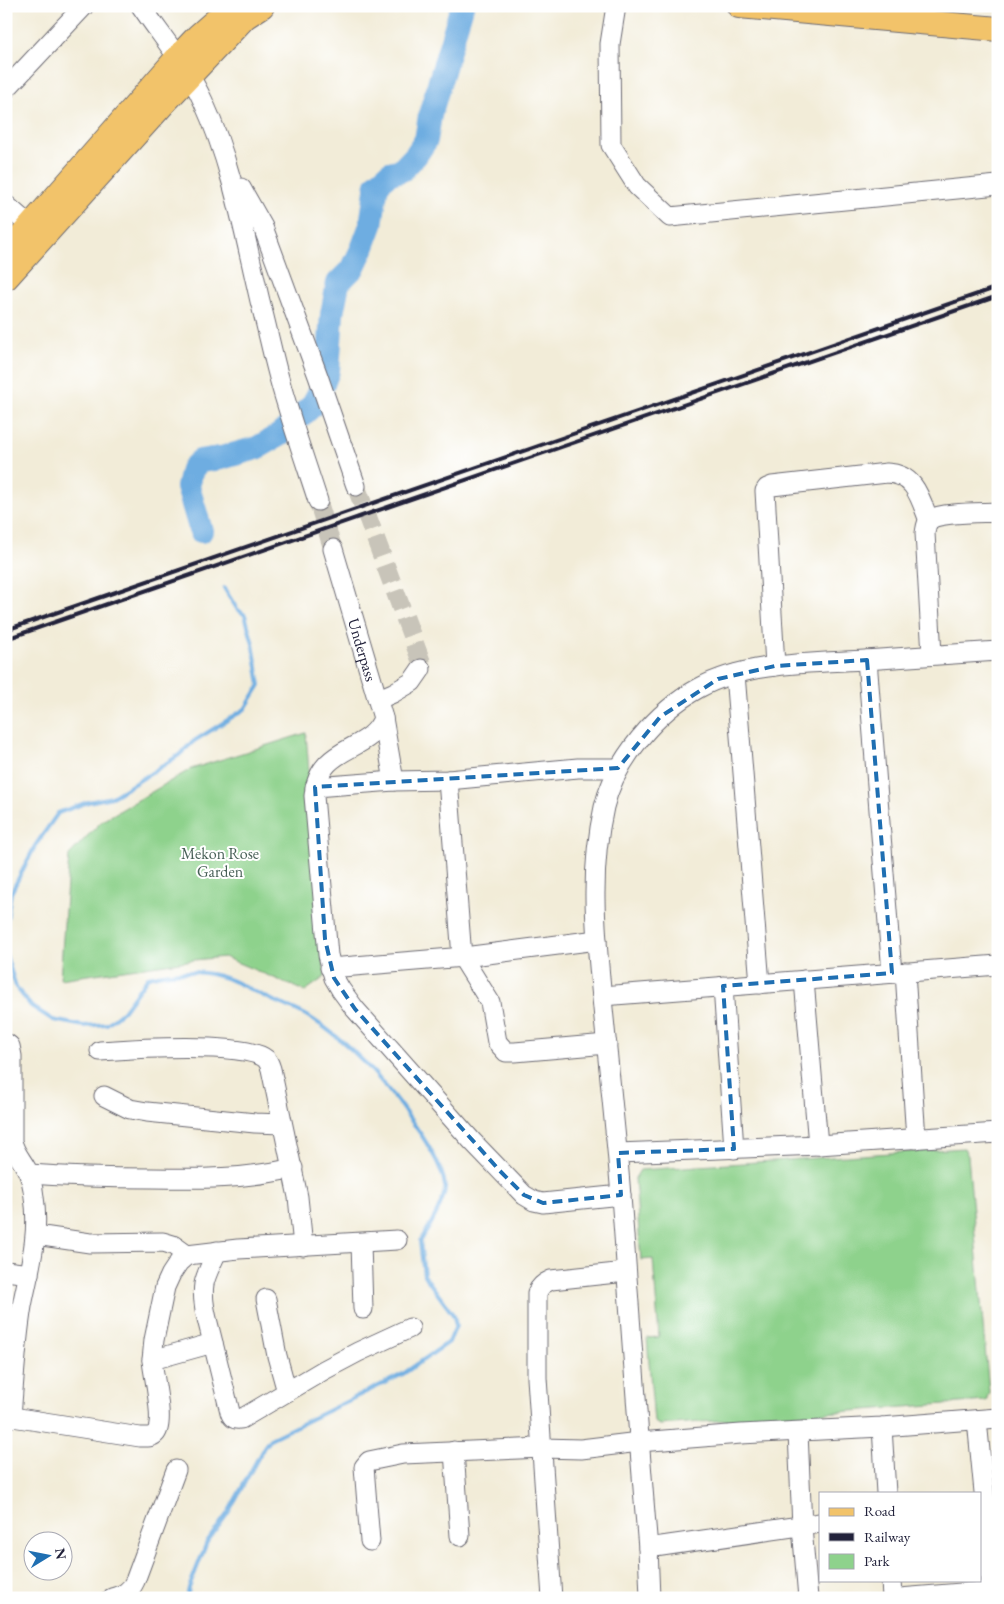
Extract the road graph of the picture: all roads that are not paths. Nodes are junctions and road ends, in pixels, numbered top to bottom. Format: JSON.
{"nodes":[{"id":1,"x":84,"y":6,"type":"edge"},
{"id":2,"x":141,"y":6,"type":"edge"},
{"id":3,"x":232,"y":6,"type":"edge"},
{"id":4,"x":262,"y":6,"type":"edge"},
{"id":5,"x":616,"y":6,"type":"edge"},
{"id":6,"x":739,"y":6,"type":"edge"},
{"id":7,"x":892,"y":6,"type":"edge"},
{"id":8,"x":998,"y":16,"type":"edge"},
{"id":9,"x":998,"y":29,"type":"edge"},
{"id":10,"x":184,"y":66,"type":"junction"},
{"id":11,"x":6,"y":89,"type":"edge"},
{"id":12,"x":228,"y":165,"type":"junction"},
{"id":13,"x":998,"y":184,"type":"edge"},
{"id":14,"x":6,"y":205,"type":"edge"},
{"id":15,"x":30,"y":226,"type":"junction"},
{"id":16,"x":6,"y":254,"type":"edge"},
{"id":17,"x":6,"y":278,"type":"edge"},
{"id":18,"x":356,"y":486,"type":"tunnel mouth"},
{"id":19,"x":318,"y":501,"type":"tunnel mouth"},
{"id":20,"x":998,"y":512,"type":"edge"},
{"id":21,"x":929,"y":520,"type":"junction"},
{"id":22,"x":333,"y":549,"type":"tunnel mouth"},
{"id":23,"x":998,"y":651,"type":"edge"},
{"id":24,"x":932,"y":655,"type":"junction"},
{"id":25,"x":867,"y":660,"type":"junction"},
{"id":26,"x":775,"y":666,"type":"junction"},
{"id":27,"x":421,"y":669,"type":"dead end"},
{"id":28,"x":735,"y":674,"type":"junction"},
{"id":29,"x":378,"y":699,"type":"junction"},
{"id":30,"x":384,"y":718,"type":"junction"},
{"id":31,"x":618,"y":768,"type":"junction"},
{"id":32,"x":448,"y":780,"type":"junction"},
{"id":33,"x":394,"y":782,"type":"junction"},
{"id":34,"x":315,"y":787,"type":"junction"},
{"id":35,"x":597,"y":940,"type":"junction"},
{"id":36,"x":462,"y":957,"type":"junction"},
{"id":37,"x":998,"y":965,"type":"edge"},
{"id":38,"x":330,"y":968,"type":"junction"},
{"id":39,"x":899,"y":973,"type":"junction"},
{"id":40,"x":804,"y":980,"type":"junction"},
{"id":41,"x":760,"y":984,"type":"junction"},
{"id":42,"x":723,"y":986,"type":"junction"},
{"id":43,"x":602,"y":996,"type":"junction"},
{"id":44,"x":6,"y":1043,"type":"edge"},
{"id":45,"x":607,"y":1044,"type":"junction"},
{"id":46,"x":100,"y":1052,"type":"dead end"},
{"id":47,"x":104,"y":1096,"type":"dead end"},
{"id":48,"x":282,"y":1124,"type":"junction"},
{"id":49,"x":998,"y":1133,"type":"edge"},
{"id":50,"x":916,"y":1139,"type":"junction"},
{"id":51,"x":818,"y":1144,"type":"junction"},
{"id":52,"x":734,"y":1149,"type":"junction"},
{"id":53,"x":618,"y":1153,"type":"junction"},
{"id":54,"x":293,"y":1168,"type":"junction"},
{"id":55,"x":29,"y":1174,"type":"junction"},
{"id":56,"x":621,"y":1195,"type":"junction"},
{"id":57,"x":36,"y":1236,"type":"junction"},
{"id":58,"x":397,"y":1240,"type":"dead end"},
{"id":59,"x":361,"y":1243,"type":"junction"},
{"id":60,"x":303,"y":1246,"type":"junction"},
{"id":61,"x":217,"y":1251,"type":"junction"},
{"id":62,"x":187,"y":1255,"type":"junction"},
{"id":63,"x":6,"y":1271,"type":"edge"},
{"id":64,"x":626,"y":1272,"type":"junction"},
{"id":65,"x":29,"y":1274,"type":"junction"},
{"id":66,"x":266,"y":1299,"type":"dead end"},
{"id":67,"x":363,"y":1309,"type":"dead end"},
{"id":68,"x":410,"y":1328,"type":"dead end"},
{"id":69,"x":213,"y":1343,"type":"junction"},
{"id":70,"x":152,"y":1360,"type":"junction"},
{"id":71,"x":287,"y":1392,"type":"junction"},
{"id":72,"x":9,"y":1416,"type":"edge"},
{"id":73,"x":998,"y":1418,"type":"edge"},
{"id":74,"x":977,"y":1420,"type":"junction"},
{"id":75,"x":882,"y":1427,"type":"junction"},
{"id":76,"x":798,"y":1432,"type":"junction"},
{"id":77,"x":639,"y":1442,"type":"junction"},
{"id":78,"x":542,"y":1448,"type":"junction"},
{"id":79,"x":454,"y":1451,"type":"junction"},
{"id":80,"x":176,"y":1470,"type":"dead end"},
{"id":81,"x":886,"y":1492,"type":"edge"},
{"id":82,"x":819,"y":1523,"type":"edge"},
{"id":83,"x":988,"y":1523,"type":"edge"},
{"id":84,"x":802,"y":1527,"type":"junction"},
{"id":85,"x":460,"y":1536,"type":"dead end"},
{"id":86,"x":370,"y":1541,"type":"dead end"},
{"id":87,"x":648,"y":1548,"type":"junction"},
{"id":88,"x":891,"y":1582,"type":"edge"},
{"id":89,"x":994,"y":1591,"type":"edge"},
{"id":90,"x":112,"y":1598,"type":"edge"},
{"id":91,"x":552,"y":1598,"type":"edge"},
{"id":92,"x":650,"y":1598,"type":"edge"},
{"id":93,"x":808,"y":1598,"type":"edge"},
{"id":94,"x":892,"y":1598,"type":"edge"},
{"id":95,"x":900,"y":1598,"type":"edge"}],
"edges":[{"from":1,"to":11,"type":"street"},
{"from":2,"to":10,"type":"street"},
{"from":3,"to":10,"type":"main road"},
{"from":4,"to":10,"type":"main road"},
{"from":5,"to":13,"type":"street"},
{"from":6,"to":9,"type":"main road"},
{"from":7,"to":8,"type":"main road"},
{"from":10,"to":12,"type":"street"},
{"from":10,"to":15,"type":"main road"},
{"from":10,"to":17,"type":"main road"},
{"from":12,"to":18,"type":"street"},
{"from":12,"to":19,"type":"street"},
{"from":14,"to":15,"type":"street"},
{"from":15,"to":16,"type":"main road"},
{"from":20,"to":21,"type":"street"},
{"from":21,"to":24,"type":"street"},
{"from":21,"to":26,"type":"street"},
{"from":22,"to":29,"type":"street","name":"Underpass"},
{"from":23,"to":24,"type":"street"},
{"from":24,"to":25,"type":"street"},
{"from":25,"to":26,"type":"street"},
{"from":25,"to":39,"type":"street"},
{"from":26,"to":28,"type":"street"},
{"from":27,"to":29,"type":"street","name":"Underpass"},
{"from":28,"to":31,"type":"street"},
{"from":28,"to":41,"type":"street"},
{"from":29,"to":30,"type":"street"},
{"from":30,"to":33,"type":"street"},
{"from":30,"to":34,"type":"street"},
{"from":31,"to":32,"type":"street"},
{"from":31,"to":35,"type":"street"},
{"from":32,"to":33,"type":"street"},
{"from":32,"to":36,"type":"street"},
{"from":33,"to":34,"type":"street"},
{"from":34,"to":38,"type":"street"},
{"from":35,"to":36,"type":"street"},
{"from":35,"to":43,"type":"street"},
{"from":36,"to":38,"type":"street"},
{"from":36,"to":45,"type":"street"},
{"from":37,"to":39,"type":"street"},
{"from":38,"to":56,"type":"street"},
{"from":39,"to":40,"type":"street"},
{"from":39,"to":50,"type":"street"},
{"from":40,"to":41,"type":"street"},
{"from":40,"to":51,"type":"street"},
{"from":41,"to":42,"type":"street"},
{"from":42,"to":43,"type":"street"},
{"from":42,"to":52,"type":"street"},
{"from":43,"to":45,"type":"street"},
{"from":44,"to":55,"type":"street"},
{"from":45,"to":53,"type":"street"},
{"from":46,"to":48,"type":"street"},
{"from":47,"to":48,"type":"street"},
{"from":48,"to":54,"type":"street"},
{"from":49,"to":50,"type":"street"},
{"from":50,"to":51,"type":"street"},
{"from":51,"to":52,"type":"street"},
{"from":52,"to":53,"type":"street"},
{"from":53,"to":56,"type":"street"},
{"from":54,"to":55,"type":"street"},
{"from":54,"to":60,"type":"street"},
{"from":55,"to":57,"type":"street"},
{"from":56,"to":64,"type":"street"},
{"from":57,"to":62,"type":"street"},
{"from":57,"to":65,"type":"street"},
{"from":58,"to":59,"type":"street"},
{"from":59,"to":60,"type":"street"},
{"from":59,"to":67,"type":"street"},
{"from":60,"to":61,"type":"street"},
{"from":61,"to":62,"type":"street"},
{"from":61,"to":69,"type":"street"},
{"from":62,"to":70,"type":"street"},
{"from":63,"to":65,"type":"street"},
{"from":64,"to":77,"type":"street"},
{"from":64,"to":78,"type":"street"},
{"from":65,"to":72,"type":"street"},
{"from":66,"to":71,"type":"street"},
{"from":68,"to":71,"type":"street"},
{"from":69,"to":70,"type":"street"},
{"from":69,"to":71,"type":"street"},
{"from":70,"to":72,"type":"street"},
{"from":73,"to":74,"type":"street"},
{"from":74,"to":75,"type":"street"},
{"from":74,"to":83,"type":"street"},
{"from":75,"to":76,"type":"street"},
{"from":75,"to":81,"type":"street"},
{"from":76,"to":77,"type":"street"},
{"from":76,"to":84,"type":"street"},
{"from":77,"to":78,"type":"street"},
{"from":77,"to":87,"type":"street"},
{"from":78,"to":79,"type":"street"},
{"from":78,"to":91,"type":"street"},
{"from":79,"to":85,"type":"street"},
{"from":79,"to":86,"type":"street"},
{"from":80,"to":90,"type":"street"},
{"from":82,"to":84,"type":"street"},
{"from":83,"to":89,"type":"street"},
{"from":84,"to":87,"type":"street"},
{"from":84,"to":93,"type":"street"},
{"from":87,"to":92,"type":"street"},
{"from":88,"to":94,"type":"street"},
{"from":89,"to":95,"type":"street"}]}
